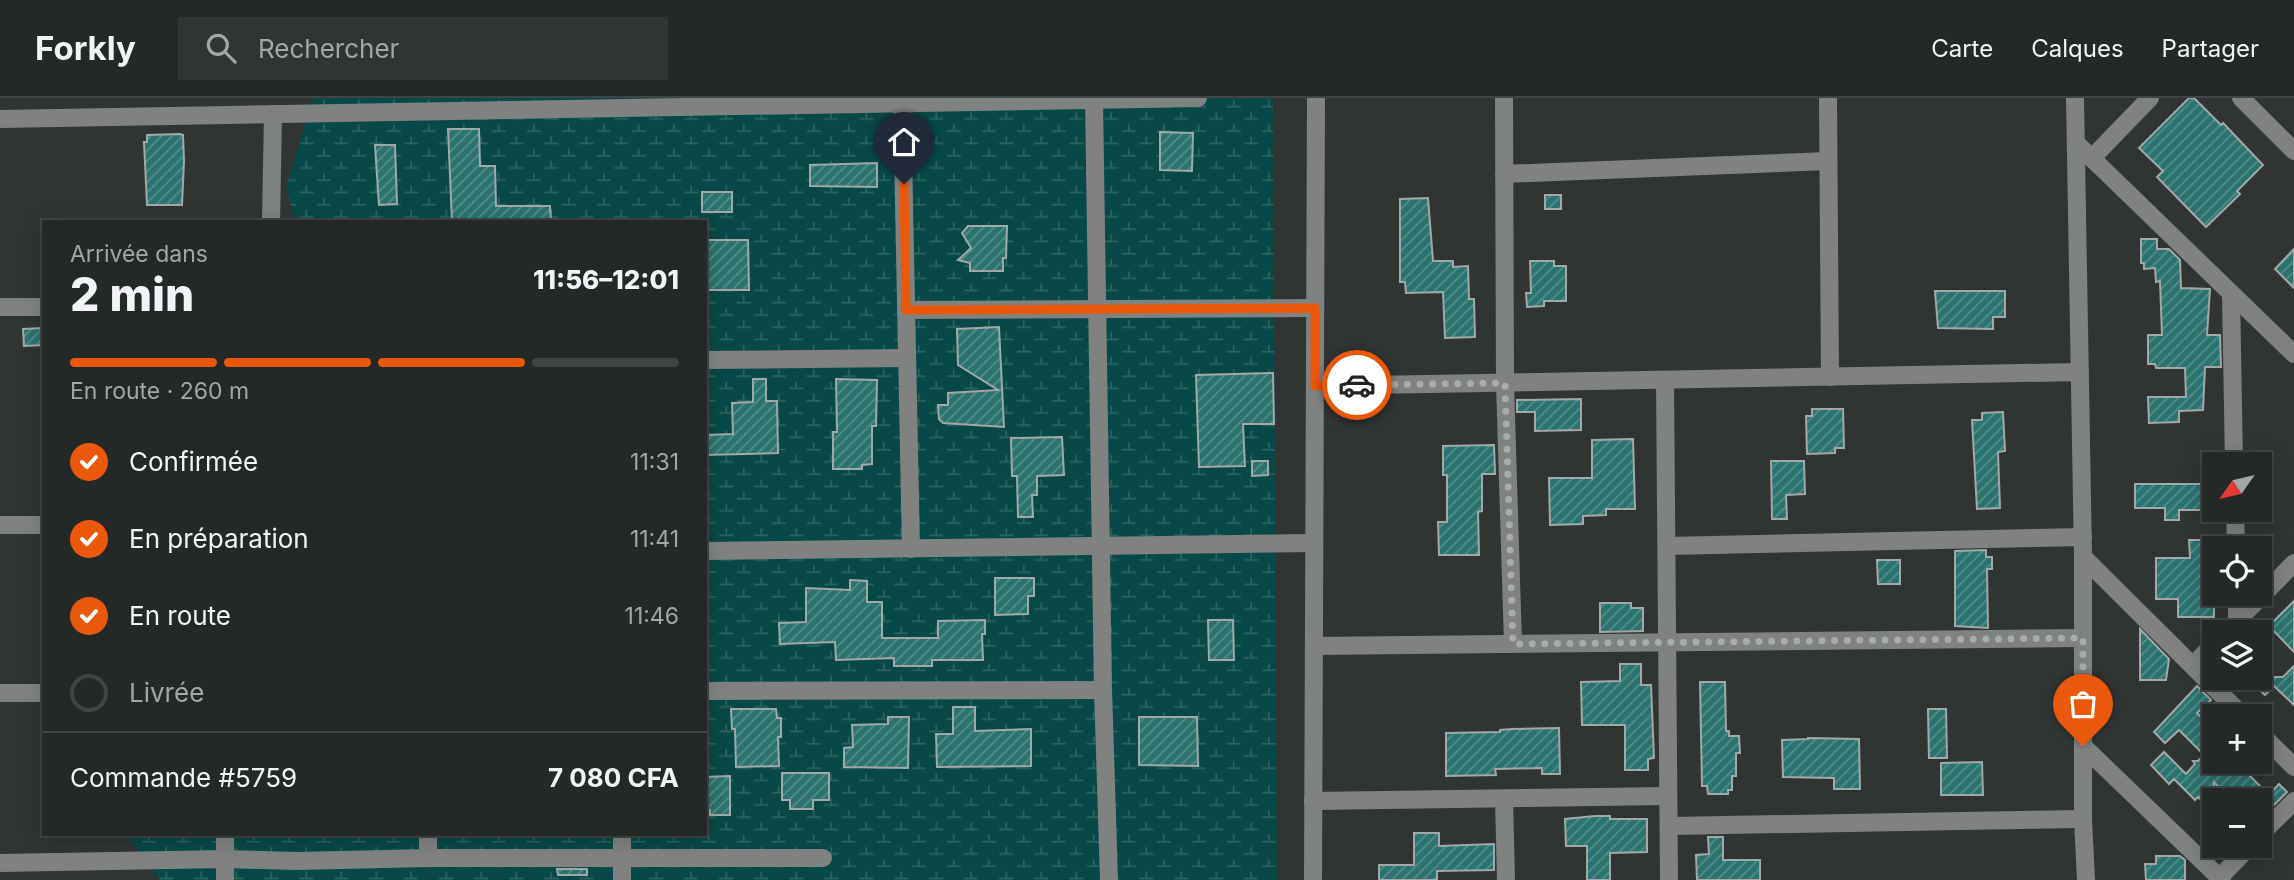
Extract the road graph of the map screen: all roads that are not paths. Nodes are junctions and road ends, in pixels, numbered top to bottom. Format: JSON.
{"nodes":[{"id":1,"x":1198,"y":98,"type":"edge"},
{"id":2,"x":1316,"y":98,"type":"edge"},
{"id":3,"x":1504,"y":98,"type":"edge"},
{"id":4,"x":1828,"y":98,"type":"edge"},
{"id":5,"x":2075,"y":98,"type":"edge"},
{"id":6,"x":2150,"y":98,"type":"edge"},
{"id":7,"x":2241,"y":98,"type":"edge"},
{"id":8,"x":1094,"y":100,"type":"junction"},
{"id":9,"x":793,"y":101,"type":"edge"},
{"id":10,"x":902,"y":103,"type":"junction"},
{"id":11,"x":367,"y":105,"type":"edge"},
{"id":12,"x":209,"y":107,"type":"edge"},
{"id":13,"x":273,"y":114,"type":"junction"},
{"id":14,"x":0,"y":119,"type":"edge"},
{"id":15,"x":2076,"y":143,"type":"junction"},
{"id":16,"x":2294,"y":151,"type":"edge"},
{"id":17,"x":2092,"y":159,"type":"junction"},
{"id":18,"x":1828,"y":161,"type":"junction"},
{"id":19,"x":1504,"y":174,"type":"junction"},
{"id":20,"x":271,"y":220,"type":"edge"},
{"id":21,"x":2231,"y":293,"type":"junction"},
{"id":22,"x":0,"y":307,"type":"edge"},
{"id":23,"x":42,"y":307,"type":"edge"},
{"id":24,"x":1315,"y":308,"type":"junction"},
{"id":25,"x":1098,"y":309,"type":"junction"},
{"id":26,"x":906,"y":310,"type":"junction"},
{"id":27,"x":2294,"y":354,"type":"edge"},
{"id":28,"x":907,"y":358,"type":"junction"},
{"id":29,"x":707,"y":360,"type":"edge"},
{"id":30,"x":2080,"y":372,"type":"junction"},
{"id":31,"x":1830,"y":376,"type":"junction"},
{"id":32,"x":1665,"y":380,"type":"junction"},
{"id":33,"x":1505,"y":383,"type":"junction"},
{"id":34,"x":1315,"y":386,"type":"junction"},
{"id":35,"x":2234,"y":452,"type":"edge"},
{"id":36,"x":0,"y":525,"type":"edge"},
{"id":37,"x":42,"y":525,"type":"edge"},
{"id":38,"x":2083,"y":537,"type":"junction"},
{"id":39,"x":1314,"y":543,"type":"junction"},
{"id":40,"x":1102,"y":546,"type":"junction"},
{"id":41,"x":1667,"y":546,"type":"junction"},
{"id":42,"x":911,"y":549,"type":"junction"},
{"id":43,"x":707,"y":551,"type":"edge"},
{"id":44,"x":2083,"y":557,"type":"junction"},
{"id":45,"x":2294,"y":563,"type":"edge"},
{"id":46,"x":2238,"y":620,"type":"edge"},
{"id":47,"x":2083,"y":638,"type":"junction"},
{"id":48,"x":1668,"y":642,"type":"junction"},
{"id":49,"x":1513,"y":644,"type":"junction"},
{"id":50,"x":1314,"y":646,"type":"junction"},
{"id":51,"x":2202,"y":656,"type":"edge"},
{"id":52,"x":2193,"y":665,"type":"junction"},
{"id":53,"x":1103,"y":690,"type":"junction"},
{"id":54,"x":707,"y":691,"type":"edge"},
{"id":55,"x":0,"y":693,"type":"edge"},
{"id":56,"x":42,"y":693,"type":"edge"},
{"id":57,"x":2231,"y":704,"type":"edge"},
{"id":58,"x":2272,"y":745,"type":"edge"},
{"id":59,"x":2083,"y":746,"type":"junction"},
{"id":60,"x":2294,"y":767,"type":"edge"},
{"id":61,"x":1667,"y":796,"type":"junction"},
{"id":62,"x":1504,"y":799,"type":"junction"},
{"id":63,"x":2294,"y":801,"type":"edge"},
{"id":64,"x":1313,"y":802,"type":"junction"},
{"id":65,"x":2083,"y":819,"type":"junction"},
{"id":66,"x":2272,"y":823,"type":"edge"},
{"id":67,"x":1669,"y":826,"type":"junction"},
{"id":68,"x":225,"y":836,"type":"edge"},
{"id":69,"x":428,"y":836,"type":"edge"},
{"id":70,"x":622,"y":836,"type":"edge"},
{"id":71,"x":428,"y":858,"type":"junction"},
{"id":72,"x":622,"y":858,"type":"junction"},
{"id":73,"x":823,"y":858,"type":"dead end"},
{"id":74,"x":2240,"y":858,"type":"edge"},
{"id":75,"x":225,"y":859,"type":"junction"},
{"id":76,"x":0,"y":863,"type":"edge"},
{"id":77,"x":2221,"y":879,"type":"edge"},
{"id":78,"x":225,"y":880,"type":"edge"},
{"id":79,"x":622,"y":880,"type":"edge"},
{"id":80,"x":1108,"y":880,"type":"edge"},
{"id":81,"x":1313,"y":880,"type":"edge"},
{"id":82,"x":1506,"y":880,"type":"edge"},
{"id":83,"x":1669,"y":880,"type":"edge"},
{"id":84,"x":2085,"y":880,"type":"edge"}],
"edges":[{"from":1,"to":8,"type":"street"},
{"from":2,"to":24,"type":"street"},
{"from":3,"to":19,"type":"street"},
{"from":4,"to":18,"type":"street"},
{"from":5,"to":15,"type":"street"},
{"from":6,"to":17,"type":"street"},
{"from":7,"to":16,"type":"street"},
{"from":8,"to":10,"type":"street"},
{"from":8,"to":25,"type":"street"},
{"from":9,"to":10,"type":"street"},
{"from":9,"to":11,"type":"street"},
{"from":10,"to":26,"type":"street"},
{"from":11,"to":13,"type":"street"},
{"from":12,"to":13,"type":"street"},
{"from":12,"to":14,"type":"street"},
{"from":13,"to":20,"type":"street"},
{"from":15,"to":17,"type":"street"},
{"from":15,"to":30,"type":"street"},
{"from":17,"to":21,"type":"street"},
{"from":18,"to":19,"type":"street"},
{"from":18,"to":31,"type":"street"},
{"from":19,"to":33,"type":"street"},
{"from":21,"to":27,"type":"street"},
{"from":21,"to":35,"type":"street"},
{"from":22,"to":23,"type":"street"},
{"from":24,"to":25,"type":"street"},
{"from":24,"to":34,"type":"street"},
{"from":25,"to":26,"type":"street"},
{"from":25,"to":40,"type":"street"},
{"from":26,"to":28,"type":"street"},
{"from":28,"to":29,"type":"street"},
{"from":28,"to":42,"type":"street"},
{"from":30,"to":31,"type":"street"},
{"from":30,"to":38,"type":"street"},
{"from":31,"to":32,"type":"street"},
{"from":32,"to":33,"type":"street"},
{"from":32,"to":41,"type":"street"},
{"from":33,"to":34,"type":"street"},
{"from":33,"to":49,"type":"street"},
{"from":34,"to":39,"type":"street"},
{"from":36,"to":37,"type":"street"},
{"from":38,"to":41,"type":"street"},
{"from":38,"to":44,"type":"street"},
{"from":39,"to":40,"type":"street"},
{"from":39,"to":50,"type":"street"},
{"from":40,"to":42,"type":"street"},
{"from":40,"to":53,"type":"street"},
{"from":41,"to":48,"type":"street"},
{"from":42,"to":43,"type":"street"},
{"from":44,"to":47,"type":"street"},
{"from":44,"to":52,"type":"street"},
{"from":45,"to":46,"type":"street"},
{"from":47,"to":48,"type":"street"},
{"from":47,"to":59,"type":"street"},
{"from":48,"to":49,"type":"street"},
{"from":48,"to":61,"type":"street"},
{"from":49,"to":50,"type":"street"},
{"from":50,"to":64,"type":"street"},
{"from":51,"to":52,"type":"street"},
{"from":52,"to":57,"type":"street"},
{"from":53,"to":54,"type":"street"},
{"from":53,"to":80,"type":"street"},
{"from":55,"to":56,"type":"street"},
{"from":58,"to":60,"type":"street"},
{"from":59,"to":65,"type":"street"},
{"from":59,"to":77,"type":"street"},
{"from":61,"to":62,"type":"street"},
{"from":61,"to":67,"type":"street"},
{"from":62,"to":64,"type":"street"},
{"from":62,"to":82,"type":"street"},
{"from":63,"to":66,"type":"street"},
{"from":64,"to":81,"type":"street"},
{"from":65,"to":67,"type":"street"},
{"from":65,"to":84,"type":"street"},
{"from":67,"to":83,"type":"street"},
{"from":68,"to":75,"type":"street"},
{"from":69,"to":71,"type":"street"},
{"from":70,"to":72,"type":"street"},
{"from":71,"to":72,"type":"street"},
{"from":71,"to":75,"type":"street"},
{"from":72,"to":73,"type":"street"},
{"from":72,"to":79,"type":"street"},
{"from":74,"to":77,"type":"street"},
{"from":75,"to":76,"type":"street"},
{"from":75,"to":78,"type":"street"}]}
